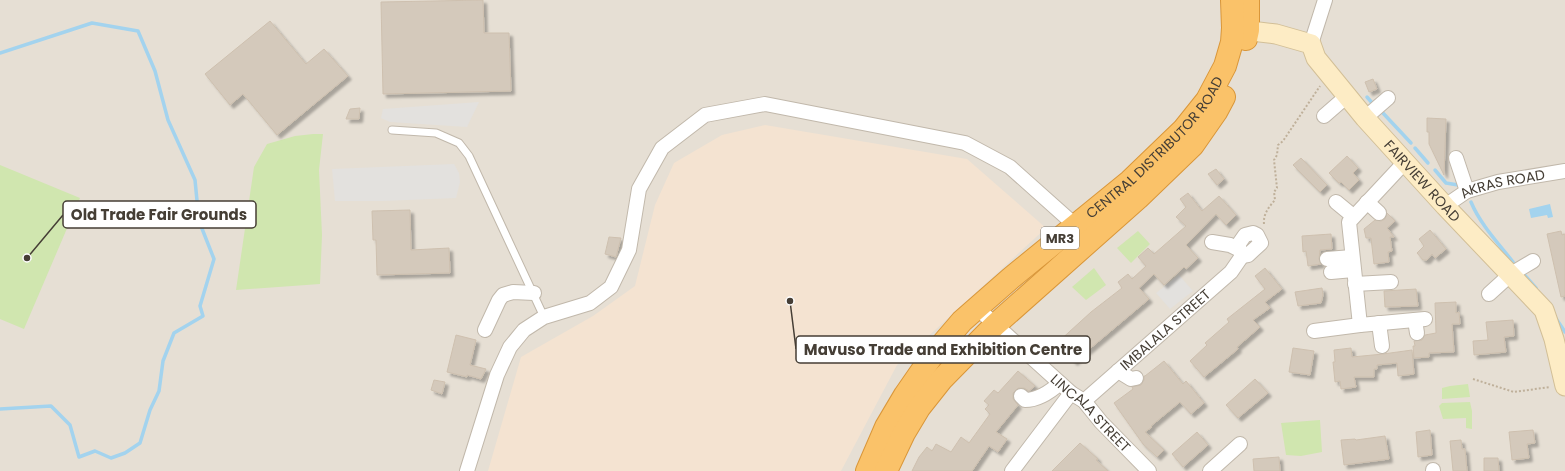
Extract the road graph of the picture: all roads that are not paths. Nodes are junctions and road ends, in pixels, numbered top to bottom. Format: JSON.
{"nodes":[{"id":1,"x":1232,"y":0,"type":"edge"},
{"id":2,"x":1248,"y":0,"type":"edge"},
{"id":3,"x":1325,"y":0,"type":"edge"},
{"id":4,"x":1241,"y":29,"type":"junction"},
{"id":5,"x":1311,"y":44,"type":"junction"},
{"id":6,"x":1347,"y":96,"type":"junction"},
{"id":7,"x":1388,"y":98,"type":"dead end"},
{"id":8,"x":1324,"y":116,"type":"dead end"},
{"id":9,"x":1365,"y":118,"type":"junction"},
{"id":10,"x":392,"y":130,"type":"dead end"},
{"id":11,"x":1456,"y":158,"type":"dead end"},
{"id":12,"x":1405,"y":162,"type":"junction"},
{"id":13,"x":1565,"y":171,"type":"edge"},
{"id":14,"x":1467,"y":191,"type":"junction"},
{"id":15,"x":1336,"y":202,"type":"dead end"},
{"id":16,"x":1367,"y":202,"type":"junction"},
{"id":17,"x":1445,"y":206,"type":"junction"},
{"id":18,"x":1379,"y":213,"type":"dead end"},
{"id":19,"x":1353,"y":216,"type":"junction"},
{"id":20,"x":1082,"y":234,"type":"junction"},
{"id":21,"x":1257,"y":234,"type":"road end"},
{"id":22,"x":1212,"y":242,"type":"dead end"},
{"id":23,"x":1241,"y":253,"type":"junction"},
{"id":24,"x":1533,"y":261,"type":"dead end"},
{"id":25,"x":1329,"y":265,"type":"dead end"},
{"id":26,"x":1353,"y":270,"type":"junction"},
{"id":27,"x":1511,"y":274,"type":"junction"},
{"id":28,"x":1391,"y":282,"type":"dead end"},
{"id":29,"x":534,"y":293,"type":"junction"},
{"id":30,"x":1489,"y":294,"type":"dead end"},
{"id":31,"x":977,"y":308,"type":"junction"},
{"id":32,"x":544,"y":317,"type":"junction"},
{"id":33,"x":1379,"y":323,"type":"junction"},
{"id":34,"x":1419,"y":324,"type":"dead end"},
{"id":35,"x":995,"y":325,"type":"junction"},
{"id":36,"x":1360,"y":325,"type":"junction"},
{"id":37,"x":485,"y":330,"type":"dead end"},
{"id":38,"x":1314,"y":331,"type":"dead end"},
{"id":39,"x":1382,"y":346,"type":"dead end"},
{"id":40,"x":1118,"y":371,"type":"junction"},
{"id":41,"x":1136,"y":378,"type":"dead end"},
{"id":42,"x":1060,"y":383,"type":"junction"},
{"id":43,"x":1560,"y":387,"type":"edge"},
{"id":44,"x":1071,"y":393,"type":"junction"},
{"id":45,"x":1021,"y":396,"type":"dead end"},
{"id":46,"x":1084,"y":401,"type":"junction"},
{"id":47,"x":1240,"y":444,"type":"dead end"},
{"id":48,"x":467,"y":471,"type":"edge"},
{"id":49,"x":867,"y":471,"type":"edge"},
{"id":50,"x":886,"y":471,"type":"edge"},
{"id":51,"x":1012,"y":471,"type":"edge"},
{"id":52,"x":1149,"y":471,"type":"edge"},
{"id":53,"x":1210,"y":471,"type":"edge"}],
"edges":[{"from":1,"to":4,"type":"highway","name":"CENTRAL DISTRIBUTOR ROAD","number":"MR3"},
{"from":2,"to":4,"type":"highway","name":"CENTRAL DISTRIBUTOR ROAD","number":"MR3"},
{"from":3,"to":5,"type":"street"},
{"from":4,"to":5,"type":"main road"},
{"from":4,"to":20,"type":"highway","name":"CENTRAL DISTRIBUTOR ROAD","number":"MR3"},
{"from":5,"to":6,"type":"main road","name":"FAIRVIEW ROAD"},
{"from":6,"to":8,"type":"street"},
{"from":6,"to":9,"type":"main road","name":"FAIRVIEW ROAD"},
{"from":7,"to":9,"type":"street"},
{"from":9,"to":12,"type":"main road","name":"FAIRVIEW ROAD"},
{"from":10,"to":29,"type":"lane"},
{"from":11,"to":14,"type":"street"},
{"from":12,"to":16,"type":"street"},
{"from":12,"to":17,"type":"main road","name":"FAIRVIEW ROAD"},
{"from":13,"to":14,"type":"street","name":"AKRAS ROAD"},
{"from":14,"to":17,"type":"street","name":"AKRAS ROAD"},
{"from":15,"to":19,"type":"street"},
{"from":16,"to":18,"type":"street"},
{"from":16,"to":19,"type":"street"},
{"from":17,"to":27,"type":"main road","name":"FAIRVIEW ROAD"},
{"from":19,"to":26,"type":"street"},
{"from":20,"to":31,"type":"highway","name":"CENTRAL DISTRIBUTOR ROAD","number":"MR3"},
{"from":20,"to":32,"type":"street"},
{"from":20,"to":35,"type":"highway","name":"CENTRAL DISTRIBUTOR ROAD","number":"MR3"},
{"from":21,"to":23,"type":"street"},
{"from":22,"to":23,"type":"street"},
{"from":23,"to":40,"type":"street","name":"IMBALALA STREET"},
{"from":24,"to":27,"type":"street"},
{"from":25,"to":26,"type":"street"},
{"from":26,"to":28,"type":"street"},
{"from":26,"to":36,"type":"street"},
{"from":27,"to":30,"type":"street"},
{"from":27,"to":43,"type":"main road","name":"FAIRVIEW ROAD"},
{"from":29,"to":32,"type":"lane"},
{"from":29,"to":37,"type":"street"},
{"from":31,"to":35,"type":"street","name":"LINCALA STREET"},
{"from":31,"to":49,"type":"highway","name":"CENTRAL DISTRIBUTOR ROAD","number":"MR3"},
{"from":32,"to":48,"type":"street"},
{"from":33,"to":34,"type":"street"},
{"from":33,"to":36,"type":"street"},
{"from":33,"to":39,"type":"street"},
{"from":35,"to":42,"type":"street","name":"LINCALA STREET"},
{"from":35,"to":50,"type":"highway","name":"CENTRAL DISTRIBUTOR ROAD","number":"MR3"},
{"from":36,"to":38,"type":"street"},
{"from":40,"to":41,"type":"street"},
{"from":40,"to":46,"type":"street","name":"IMBALALA STREET"},
{"from":42,"to":44,"type":"street","name":"LINCALA STREET"},
{"from":42,"to":45,"type":"street"},
{"from":44,"to":46,"type":"street","name":"LINCALA STREET"},
{"from":44,"to":51,"type":"street"},
{"from":46,"to":52,"type":"street","name":"LINCALA STREET"},
{"from":47,"to":53,"type":"street"}]}
